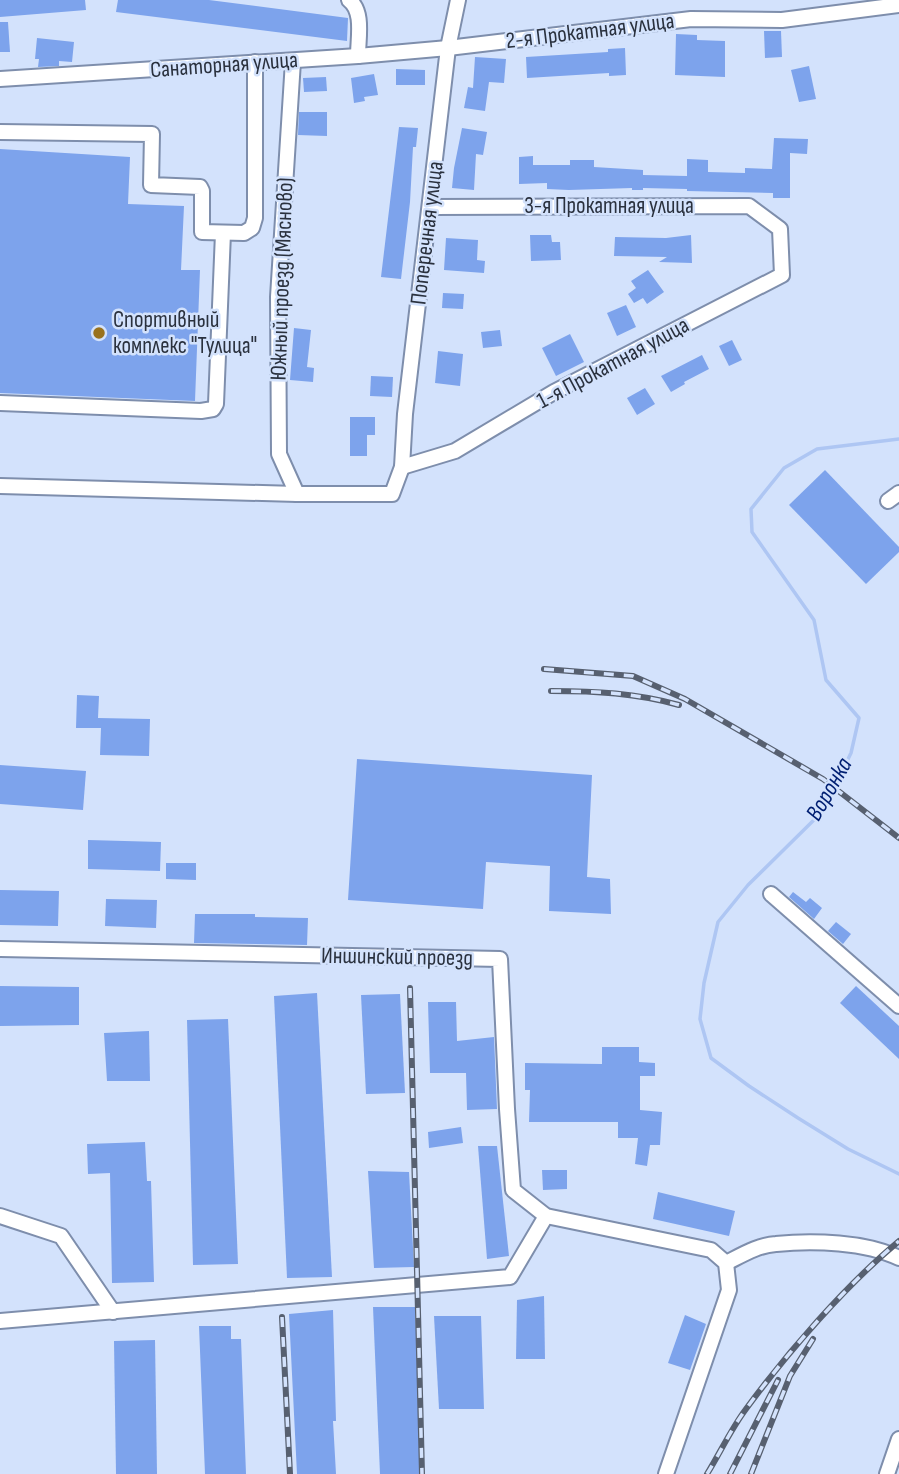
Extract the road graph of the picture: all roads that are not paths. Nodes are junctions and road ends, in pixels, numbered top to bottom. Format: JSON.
{"nodes":[{"id":1,"x":349,"y":0,"type":"edge"},
{"id":2,"x":458,"y":0,"type":"edge"},
{"id":3,"x":809,"y":0,"type":"edge"},
{"id":4,"x":899,"y":5,"type":"edge"},
{"id":5,"x":808,"y":17,"type":"junction"},
{"id":6,"x":448,"y":48,"type":"junction"},
{"id":7,"x":358,"y":56,"type":"junction"},
{"id":8,"x":293,"y":61,"type":"junction"},
{"id":9,"x":255,"y":62,"type":"junction"},
{"id":10,"x":0,"y":79,"type":"edge"},
{"id":11,"x":0,"y":132,"type":"edge"},
{"id":12,"x":431,"y":207,"type":"junction"},
{"id":13,"x":780,"y":229,"type":"joint"},
{"id":14,"x":223,"y":233,"type":"junction"},
{"id":15,"x":0,"y":403,"type":"edge"},
{"id":16,"x":402,"y":467,"type":"junction"},
{"id":17,"x":0,"y":486,"type":"edge"},
{"id":18,"x":297,"y":494,"type":"junction"},
{"id":19,"x":771,"y":894,"type":"dead end"},
{"id":20,"x":0,"y":949,"type":"edge"},
{"id":21,"x":899,"y":1006,"type":"edge"},
{"id":22,"x":0,"y":1216,"type":"edge"},
{"id":23,"x":546,"y":1216,"type":"junction"},
{"id":24,"x":899,"y":1258,"type":"edge"},
{"id":25,"x":726,"y":1263,"type":"junction"},
{"id":26,"x":113,"y":1311,"type":"junction"},
{"id":27,"x":0,"y":1321,"type":"edge"},
{"id":28,"x":899,"y":1439,"type":"edge"},
{"id":29,"x":666,"y":1474,"type":"edge"},
{"id":30,"x":887,"y":1474,"type":"edge"}],
"edges":[{"from":1,"to":7,"type":"street"},
{"from":2,"to":6,"type":"street","name":"Поперечная улица"},
{"from":3,"to":5,"type":"street"},
{"from":4,"to":5,"type":"street","name":"2-я Прокатная улица"},
{"from":5,"to":6,"type":"street","name":"2-я Прокатная улица"},
{"from":6,"to":7,"type":"street","name":"Санаторная улица"},
{"from":6,"to":12,"type":"street","name":"Поперечная улица"},
{"from":7,"to":8,"type":"street","name":"Санаторная улица"},
{"from":8,"to":9,"type":"street","name":"Санаторная улица"},
{"from":8,"to":18,"type":"street","name":"Южный проезд (Мясново)"},
{"from":9,"to":10,"type":"street","name":"Санаторная улица"},
{"from":9,"to":14,"type":"street"},
{"from":11,"to":14,"type":"street"},
{"from":12,"to":13,"type":"street","name":"3-я Прокатная улица"},
{"from":12,"to":16,"type":"street","name":"Поперечная улица"},
{"from":13,"to":16,"type":"street","name":"1-я Прокатная улица"},
{"from":14,"to":15,"type":"street"},
{"from":16,"to":18,"type":"street"},
{"from":17,"to":18,"type":"street"},
{"from":19,"to":21,"type":"street"},
{"from":20,"to":23,"type":"street","name":"Иншинский проезд"},
{"from":22,"to":26,"type":"street"},
{"from":23,"to":25,"type":"street","name":"Иншинский проезд"},
{"from":23,"to":26,"type":"street"},
{"from":24,"to":25,"type":"street"},
{"from":25,"to":29,"type":"street"},
{"from":26,"to":27,"type":"street"},
{"from":28,"to":30,"type":"street"}]}
